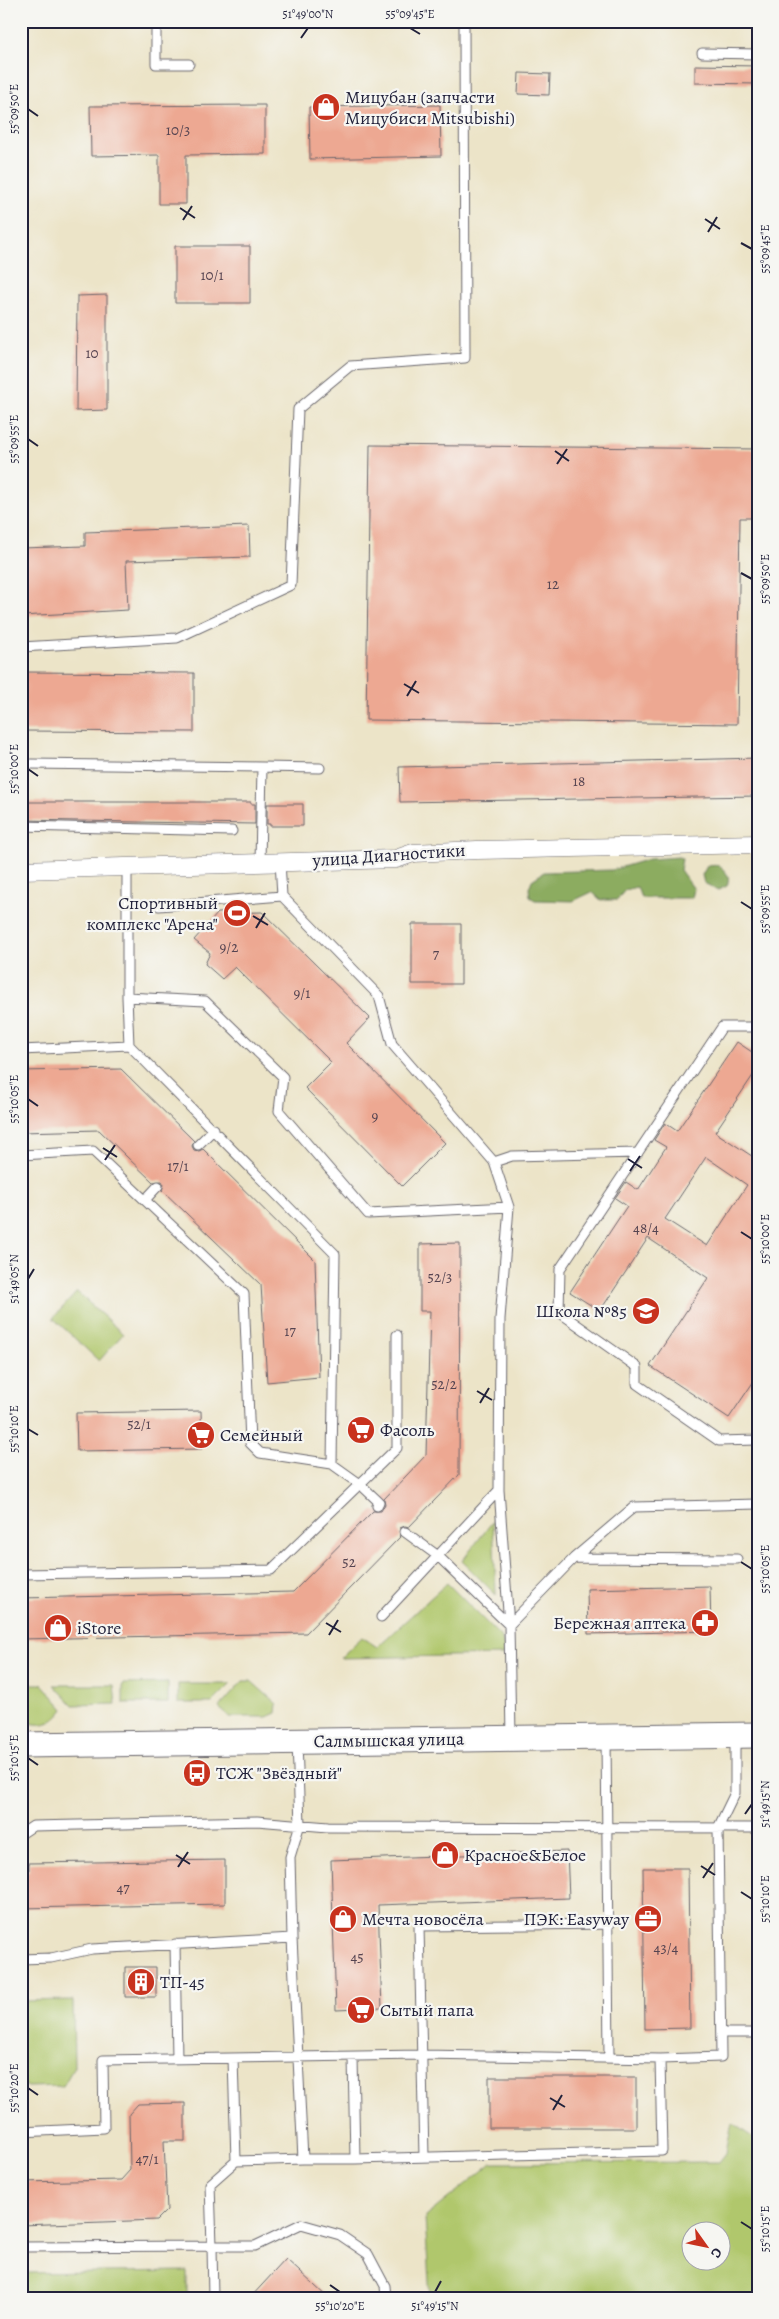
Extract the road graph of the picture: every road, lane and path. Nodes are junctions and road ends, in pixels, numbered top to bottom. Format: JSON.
{"nodes":[{"id":1,"x":156,"y":21,"type":"edge"},
{"id":2,"x":464,"y":21,"type":"edge"},
{"id":3,"x":702,"y":52,"type":"dead end"},
{"id":4,"x":758,"y":54,"type":"edge"},
{"id":5,"x":189,"y":64,"type":"dead end"},
{"id":6,"x":21,"y":647,"type":"edge"},
{"id":7,"x":31,"y":764,"type":"dead end"},
{"id":8,"x":262,"y":767,"type":"junction"},
{"id":9,"x":320,"y":768,"type":"dead end"},
{"id":10,"x":21,"y":826,"type":"edge"},
{"id":11,"x":232,"y":831,"type":"dead end"},
{"id":12,"x":758,"y":844,"type":"edge"},
{"id":13,"x":280,"y":861,"type":"junction"},
{"id":14,"x":260,"y":862,"type":"junction"},
{"id":15,"x":128,"y":866,"type":"junction"},
{"id":16,"x":21,"y":870,"type":"edge"},
{"id":17,"x":282,"y":896,"type":"junction"},
{"id":18,"x":158,"y":906,"type":"dead end"},
{"id":19,"x":127,"y":997,"type":"junction"},
{"id":20,"x":758,"y":1027,"type":"edge"},
{"id":21,"x":129,"y":1045,"type":"junction"},
{"id":22,"x":21,"y":1050,"type":"edge"},
{"id":23,"x":214,"y":1129,"type":"junction"},
{"id":24,"x":198,"y":1145,"type":"dead end"},
{"id":25,"x":638,"y":1153,"type":"junction"},
{"id":26,"x":21,"y":1155,"type":"edge"},
{"id":27,"x":494,"y":1162,"type":"junction"},
{"id":28,"x":158,"y":1186,"type":"dead end"},
{"id":29,"x":145,"y":1200,"type":"junction"},
{"id":30,"x":509,"y":1207,"type":"junction"},
{"id":31,"x":397,"y":1335,"type":"dead end"},
{"id":32,"x":758,"y":1438,"type":"edge"},
{"id":33,"x":332,"y":1464,"type":"junction"},
{"id":34,"x":360,"y":1484,"type":"junction"},
{"id":35,"x":499,"y":1490,"type":"junction"},
{"id":36,"x":758,"y":1504,"type":"edge"},
{"id":37,"x":377,"y":1506,"type":"dead end"},
{"id":38,"x":405,"y":1532,"type":"dead end"},
{"id":39,"x":438,"y":1556,"type":"junction"},
{"id":40,"x":574,"y":1558,"type":"junction"},
{"id":41,"x":737,"y":1559,"type":"dead end"},
{"id":42,"x":21,"y":1574,"type":"edge"},
{"id":43,"x":381,"y":1617,"type":"dead end"},
{"id":44,"x":509,"y":1625,"type":"junction"},
{"id":45,"x":746,"y":1736,"type":"edge"},
{"id":46,"x":606,"y":1737,"type":"junction"},
{"id":47,"x":511,"y":1739,"type":"junction"},
{"id":48,"x":297,"y":1742,"type":"junction"},
{"id":49,"x":21,"y":1745,"type":"edge"},
{"id":50,"x":300,"y":1824,"type":"junction"},
{"id":51,"x":607,"y":1827,"type":"junction"},
{"id":52,"x":718,"y":1828,"type":"junction"},
{"id":53,"x":758,"y":1828,"type":"edge"},
{"id":54,"x":21,"y":1834,"type":"edge"},
{"id":55,"x":610,"y":1924,"type":"junction"},
{"id":56,"x":292,"y":1938,"type":"junction"},
{"id":57,"x":175,"y":1944,"type":"junction"},
{"id":58,"x":21,"y":1959,"type":"edge"},
{"id":59,"x":722,"y":2033,"type":"junction"},
{"id":60,"x":758,"y":2033,"type":"edge"},
{"id":61,"x":421,"y":2055,"type":"junction"},
{"id":62,"x":353,"y":2057,"type":"junction"},
{"id":63,"x":233,"y":2058,"type":"junction"},
{"id":64,"x":298,"y":2058,"type":"junction"},
{"id":65,"x":609,"y":2058,"type":"junction"},
{"id":66,"x":177,"y":2059,"type":"junction"},
{"id":67,"x":660,"y":2059,"type":"junction"},
{"id":68,"x":21,"y":2132,"type":"edge"},
{"id":69,"x":424,"y":2157,"type":"junction"},
{"id":70,"x":303,"y":2159,"type":"junction"},
{"id":71,"x":355,"y":2159,"type":"junction"},
{"id":72,"x":236,"y":2160,"type":"junction"},
{"id":73,"x":212,"y":2246,"type":"junction"},
{"id":74,"x":21,"y":2247,"type":"edge"},
{"id":75,"x":213,"y":2298,"type":"edge"},
{"id":76,"x":386,"y":2298,"type":"edge"}],
"edges":[{"from":1,"to":5,"type":"lane"},
{"from":2,"to":6,"type":"lane"},
{"from":3,"to":4,"type":"lane"},
{"from":7,"to":8,"type":"lane"},
{"from":8,"to":9,"type":"lane"},
{"from":8,"to":14,"type":"lane"},
{"from":10,"to":11,"type":"lane"},
{"from":12,"to":13,"type":"street","name":"улица Диагностики"},
{"from":13,"to":14,"type":"street","name":"улица Диагностики"},
{"from":13,"to":17,"type":"lane"},
{"from":14,"to":15,"type":"street","name":"улица Диагностики"},
{"from":15,"to":16,"type":"street","name":"улица Диагностики"},
{"from":15,"to":19,"type":"lane"},
{"from":17,"to":18,"type":"lane"},
{"from":17,"to":27,"type":"lane"},
{"from":19,"to":21,"type":"lane"},
{"from":19,"to":30,"type":"lane"},
{"from":20,"to":25,"type":"lane"},
{"from":21,"to":22,"type":"lane"},
{"from":21,"to":23,"type":"lane"},
{"from":23,"to":24,"type":"lane"},
{"from":23,"to":33,"type":"lane"},
{"from":25,"to":27,"type":"lane"},
{"from":25,"to":32,"type":"lane"},
{"from":26,"to":29,"type":"lane"},
{"from":27,"to":30,"type":"lane"},
{"from":28,"to":29,"type":"lane"},
{"from":29,"to":33,"type":"lane"},
{"from":30,"to":35,"type":"lane"},
{"from":31,"to":34,"type":"lane"},
{"from":33,"to":34,"type":"lane"},
{"from":34,"to":37,"type":"lane"},
{"from":34,"to":42,"type":"lane"},
{"from":35,"to":39,"type":"lane"},
{"from":35,"to":44,"type":"lane"},
{"from":36,"to":40,"type":"lane"},
{"from":38,"to":39,"type":"lane"},
{"from":39,"to":43,"type":"lane"},
{"from":39,"to":44,"type":"lane"},
{"from":40,"to":41,"type":"lane"},
{"from":40,"to":44,"type":"lane"},
{"from":44,"to":47,"type":"lane"},
{"from":45,"to":46,"type":"main road","name":"Салмышская улица"},
{"from":45,"to":52,"type":"lane"},
{"from":46,"to":47,"type":"main road","name":"Салмышская улица"},
{"from":46,"to":51,"type":"lane"},
{"from":47,"to":48,"type":"main road","name":"Салмышская улица"},
{"from":48,"to":49,"type":"main road","name":"Салмышская улица"},
{"from":48,"to":50,"type":"lane"},
{"from":50,"to":51,"type":"lane"},
{"from":50,"to":54,"type":"lane"},
{"from":50,"to":56,"type":"lane"},
{"from":51,"to":52,"type":"lane"},
{"from":51,"to":55,"type":"lane"},
{"from":52,"to":53,"type":"lane"},
{"from":52,"to":59,"type":"lane"},
{"from":55,"to":61,"type":"lane"},
{"from":55,"to":65,"type":"lane"},
{"from":56,"to":57,"type":"lane"},
{"from":56,"to":64,"type":"lane"},
{"from":57,"to":58,"type":"lane"},
{"from":57,"to":66,"type":"lane"},
{"from":59,"to":60,"type":"lane"},
{"from":59,"to":67,"type":"lane"},
{"from":61,"to":62,"type":"lane"},
{"from":61,"to":65,"type":"lane"},
{"from":61,"to":69,"type":"lane"},
{"from":62,"to":64,"type":"lane"},
{"from":62,"to":71,"type":"lane"},
{"from":63,"to":64,"type":"lane"},
{"from":63,"to":66,"type":"lane"},
{"from":63,"to":72,"type":"lane"},
{"from":64,"to":70,"type":"lane"},
{"from":65,"to":67,"type":"lane"},
{"from":66,"to":68,"type":"lane"},
{"from":67,"to":69,"type":"lane"},
{"from":69,"to":71,"type":"lane"},
{"from":70,"to":71,"type":"lane"},
{"from":70,"to":72,"type":"lane"},
{"from":72,"to":73,"type":"lane"},
{"from":73,"to":74,"type":"lane"},
{"from":73,"to":75,"type":"lane"},
{"from":73,"to":76,"type":"lane"}]}
